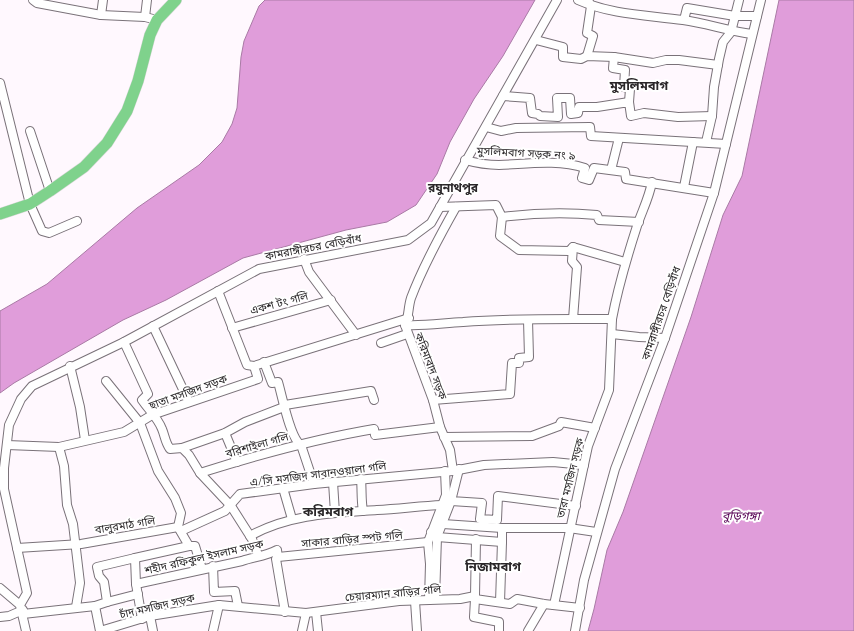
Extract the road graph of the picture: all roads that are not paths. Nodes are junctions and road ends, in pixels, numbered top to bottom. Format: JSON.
{"nodes":[{"id":1,"x":71,"y":0,"type":"edge"},
{"id":2,"x":103,"y":0,"type":"edge"},
{"id":3,"x":147,"y":0,"type":"edge"},
{"id":4,"x":176,"y":0,"type":"edge"},
{"id":5,"x":557,"y":0,"type":"edge"},
{"id":6,"x":578,"y":0,"type":"edge"},
{"id":7,"x":739,"y":0,"type":"edge"},
{"id":8,"x":761,"y":0,"type":"edge"},
{"id":9,"x":36,"y":1,"type":"edge"},
{"id":10,"x":589,"y":3,"type":"edge"},
{"id":11,"x":70,"y":9,"type":"junction"},
{"id":12,"x":101,"y":15,"type":"junction"},
{"id":13,"x":735,"y":16,"type":"junction"},
{"id":14,"x":757,"y":16,"type":"junction"},
{"id":15,"x":146,"y":17,"type":"junction"},
{"id":16,"x":157,"y":20,"type":"junction"},
{"id":17,"x":684,"y":20,"type":"junction"},
{"id":18,"x":731,"y":32,"type":"junction"},
{"id":19,"x":752,"y":34,"type":"junction"},
{"id":20,"x":536,"y":40,"type":"junction"},
{"id":21,"x":587,"y":56,"type":"junction"},
{"id":22,"x":614,"y":57,"type":"junction"},
{"id":23,"x":718,"y":65,"type":"junction"},
{"id":24,"x":0,"y":83,"type":"edge"},
{"id":25,"x":503,"y":96,"type":"junction"},
{"id":26,"x":629,"y":102,"type":"junction"},
{"id":27,"x":712,"y":116,"type":"junction"},
{"id":28,"x":486,"y":127,"type":"junction"},
{"id":29,"x":30,"y":131,"type":"dead end"},
{"id":30,"x":619,"y":138,"type":"junction"},
{"id":31,"x":693,"y":142,"type":"junction"},
{"id":32,"x":706,"y":142,"type":"junction"},
{"id":33,"x":726,"y":144,"type":"junction"},
{"id":34,"x":465,"y":160,"type":"junction"},
{"id":35,"x":611,"y":170,"type":"junction"},
{"id":36,"x":652,"y":182,"type":"junction"},
{"id":37,"x":684,"y":187,"type":"junction"},
{"id":38,"x":50,"y":191,"type":"junction"},
{"id":39,"x":714,"y":193,"type":"junction"},
{"id":40,"x":30,"y":204,"type":"junction"},
{"id":41,"x":440,"y":207,"type":"junction"},
{"id":42,"x":456,"y":207,"type":"junction"},
{"id":43,"x":0,"y":214,"type":"edge"},
{"id":44,"x":502,"y":217,"type":"junction"},
{"id":45,"x":77,"y":221,"type":"dead end"},
{"id":46,"x":638,"y":222,"type":"junction"},
{"id":47,"x":573,"y":247,"type":"junction"},
{"id":48,"x":304,"y":259,"type":"junction"},
{"id":49,"x":626,"y":262,"type":"junction"},
{"id":50,"x":218,"y":291,"type":"junction"},
{"id":51,"x":331,"y":300,"type":"junction"},
{"id":52,"x":573,"y":319,"type":"junction"},
{"id":53,"x":612,"y":319,"type":"junction"},
{"id":54,"x":528,"y":320,"type":"junction"},
{"id":55,"x":154,"y":326,"type":"junction"},
{"id":56,"x":407,"y":326,"type":"junction"},
{"id":57,"x":232,"y":328,"type":"junction"},
{"id":58,"x":612,"y":334,"type":"junction"},
{"id":59,"x":356,"y":335,"type":"junction"},
{"id":60,"x":665,"y":338,"type":"junction"},
{"id":61,"x":124,"y":342,"type":"junction"},
{"id":62,"x":381,"y":343,"type":"dead end"},
{"id":63,"x":264,"y":362,"type":"junction"},
{"id":64,"x":70,"y":366,"type":"junction"},
{"id":65,"x":254,"y":366,"type":"junction"},
{"id":66,"x":106,"y":381,"type":"dead end"},
{"id":67,"x":374,"y":400,"type":"dead end"},
{"id":68,"x":434,"y":400,"type":"junction"},
{"id":69,"x":188,"y":402,"type":"junction"},
{"id":70,"x":285,"y":406,"type":"junction"},
{"id":71,"x":152,"y":415,"type":"junction"},
{"id":72,"x":140,"y":423,"type":"junction"},
{"id":73,"x":440,"y":427,"type":"junction"},
{"id":74,"x":595,"y":428,"type":"junction"},
{"id":75,"x":225,"y":433,"type":"junction"},
{"id":76,"x":444,"y":437,"type":"junction"},
{"id":77,"x":85,"y":440,"type":"junction"},
{"id":78,"x":299,"y":444,"type":"junction"},
{"id":79,"x":7,"y":445,"type":"junction"},
{"id":80,"x":59,"y":447,"type":"junction"},
{"id":81,"x":182,"y":448,"type":"junction"},
{"id":82,"x":236,"y":462,"type":"junction"},
{"id":83,"x":584,"y":465,"type":"junction"},
{"id":84,"x":2,"y":469,"type":"edge"},
{"id":85,"x":452,"y":470,"type":"junction"},
{"id":86,"x":200,"y":473,"type":"junction"},
{"id":87,"x":361,"y":479,"type":"junction"},
{"id":88,"x":333,"y":482,"type":"junction"},
{"id":89,"x":314,"y":484,"type":"junction"},
{"id":90,"x":283,"y":488,"type":"junction"},
{"id":91,"x":451,"y":502,"type":"junction"},
{"id":92,"x":442,"y":505,"type":"junction"},
{"id":93,"x":231,"y":506,"type":"junction"},
{"id":94,"x":576,"y":506,"type":"junction"},
{"id":95,"x":363,"y":511,"type":"junction"},
{"id":96,"x":335,"y":513,"type":"junction"},
{"id":97,"x":292,"y":520,"type":"junction"},
{"id":98,"x":443,"y":524,"type":"junction"},
{"id":99,"x":502,"y":528,"type":"junction"},
{"id":100,"x":569,"y":528,"type":"junction"},
{"id":101,"x":180,"y":529,"type":"junction"},
{"id":102,"x":596,"y":532,"type":"junction"},
{"id":103,"x":434,"y":535,"type":"junction"},
{"id":104,"x":250,"y":536,"type":"junction"},
{"id":105,"x":476,"y":539,"type":"junction"},
{"id":106,"x":428,"y":542,"type":"junction"},
{"id":107,"x":502,"y":542,"type":"junction"},
{"id":108,"x":76,"y":544,"type":"junction"},
{"id":109,"x":188,"y":546,"type":"junction"},
{"id":110,"x":17,"y":548,"type":"junction"},
{"id":111,"x":277,"y":554,"type":"junction"},
{"id":112,"x":258,"y":555,"type":"junction"},
{"id":113,"x":135,"y":558,"type":"junction"},
{"id":114,"x":213,"y":566,"type":"junction"},
{"id":115,"x":202,"y":569,"type":"junction"},
{"id":116,"x":136,"y":584,"type":"junction"},
{"id":117,"x":0,"y":588,"type":"edge"},
{"id":118,"x":138,"y":594,"type":"junction"},
{"id":119,"x":475,"y":598,"type":"junction"},
{"id":120,"x":432,"y":599,"type":"junction"},
{"id":121,"x":415,"y":601,"type":"junction"},
{"id":122,"x":107,"y":602,"type":"junction"},
{"id":123,"x":500,"y":602,"type":"junction"},
{"id":124,"x":544,"y":604,"type":"junction"},
{"id":125,"x":219,"y":605,"type":"junction"},
{"id":126,"x":554,"y":605,"type":"junction"},
{"id":127,"x":95,"y":606,"type":"junction"},
{"id":128,"x":238,"y":606,"type":"junction"},
{"id":129,"x":76,"y":607,"type":"junction"},
{"id":130,"x":580,"y":608,"type":"junction"},
{"id":131,"x":22,"y":610,"type":"junction"},
{"id":132,"x":285,"y":612,"type":"junction"},
{"id":133,"x":316,"y":612,"type":"junction"},
{"id":134,"x":306,"y":613,"type":"junction"},
{"id":135,"x":0,"y":617,"type":"edge"},
{"id":136,"x":146,"y":617,"type":"junction"},
{"id":137,"x":26,"y":631,"type":"edge"},
{"id":138,"x":100,"y":631,"type":"edge"},
{"id":139,"x":153,"y":631,"type":"edge"},
{"id":140,"x":213,"y":631,"type":"edge"},
{"id":141,"x":302,"y":631,"type":"edge"},
{"id":142,"x":318,"y":631,"type":"edge"},
{"id":143,"x":417,"y":631,"type":"edge"},
{"id":144,"x":499,"y":631,"type":"edge"},
{"id":145,"x":528,"y":631,"type":"edge"},
{"id":146,"x":575,"y":631,"type":"edge"}],
"edges":[{"from":1,"to":11,"type":"street"},
{"from":2,"to":12,"type":"street"},
{"from":3,"to":15,"type":"street"},
{"from":4,"to":16,"type":"highway"},
{"from":5,"to":20,"type":"street","name":"কামরাঙ্গীরচর বেড়িবাঁধ"},
{"from":6,"to":10,"type":"street"},
{"from":7,"to":13,"type":"street"},
{"from":8,"to":14,"type":"street","name":"কামরাঙ্গীরচর বেড়িবাঁধ"},
{"from":9,"to":11,"type":"street"},
{"from":10,"to":17,"type":"street"},
{"from":10,"to":21,"type":"street"},
{"from":11,"to":12,"type":"street"},
{"from":12,"to":15,"type":"street"},
{"from":13,"to":14,"type":"street"},
{"from":13,"to":17,"type":"street"},
{"from":13,"to":18,"type":"street"},
{"from":14,"to":19,"type":"street","name":"কামরাঙ্গীরচর বেড়িবাঁধ"},
{"from":15,"to":16,"type":"street"},
{"from":16,"to":38,"type":"highway"},
{"from":17,"to":18,"type":"street"},
{"from":18,"to":19,"type":"street"},
{"from":18,"to":23,"type":"street"},
{"from":19,"to":33,"type":"street","name":"কামরাঙ্গীরচর বেড়িবাঁধ"},
{"from":20,"to":21,"type":"street"},
{"from":20,"to":25,"type":"street","name":"কামরাঙ্গীরচর বেড়িবাঁধ"},
{"from":21,"to":22,"type":"street"},
{"from":22,"to":23,"type":"street"},
{"from":22,"to":26,"type":"street"},
{"from":23,"to":27,"type":"street"},
{"from":24,"to":40,"type":"street"},
{"from":25,"to":26,"type":"street"},
{"from":25,"to":28,"type":"street","name":"কামরাঙ্গীরচর বেড়িবাঁধ"},
{"from":26,"to":27,"type":"street"},
{"from":27,"to":32,"type":"street"},
{"from":28,"to":30,"type":"street"},
{"from":28,"to":34,"type":"street","name":"কামরাঙ্গীরচর বেড়িবাঁধ"},
{"from":29,"to":38,"type":"street"},
{"from":30,"to":31,"type":"street"},
{"from":30,"to":35,"type":"street"},
{"from":31,"to":32,"type":"street"},
{"from":31,"to":37,"type":"street"},
{"from":32,"to":33,"type":"street"},
{"from":33,"to":39,"type":"street","name":"কামরাঙ্গীরচর বেড়িবাঁধ"},
{"from":34,"to":35,"type":"street","name":"মুসলিমবাগ সড়ক নং ৯"},
{"from":34,"to":41,"type":"street","name":"কামরাঙ্গীরচর বেড়িবাঁধ"},
{"from":35,"to":36,"type":"street","name":"মুসলিমবাগ সড়ক নং ৯"},
{"from":36,"to":37,"type":"street"},
{"from":36,"to":46,"type":"street","name":"তারা মসজিদ সড়ক"},
{"from":37,"to":39,"type":"street"},
{"from":38,"to":40,"type":"highway"},
{"from":39,"to":60,"type":"street","name":"কামরাঙ্গীরচর বেড়িবাঁধ"},
{"from":40,"to":43,"type":"highway"},
{"from":40,"to":45,"type":"street"},
{"from":41,"to":42,"type":"street"},
{"from":41,"to":48,"type":"street","name":"কামরাঙ্গীরচর বেড়িবাঁধ"},
{"from":42,"to":44,"type":"street"},
{"from":42,"to":56,"type":"street"},
{"from":44,"to":46,"type":"street"},
{"from":44,"to":47,"type":"street"},
{"from":46,"to":49,"type":"street","name":"তারা মসজিদ সড়ক"},
{"from":47,"to":49,"type":"street"},
{"from":47,"to":52,"type":"street"},
{"from":48,"to":50,"type":"street","name":"কামরাঙ্গীরচর বেড়িবাঁধ"},
{"from":48,"to":51,"type":"street","name":"একশ টং গলি"},
{"from":49,"to":53,"type":"street","name":"তারা মসজিদ সড়ক"},
{"from":50,"to":55,"type":"street","name":"কামরাঙ্গীরচর বেড়িবাঁধ"},
{"from":50,"to":57,"type":"street"},
{"from":51,"to":57,"type":"street","name":"একশ টং গলি"},
{"from":51,"to":59,"type":"street","name":"একশ টং গলি"},
{"from":52,"to":53,"type":"street"},
{"from":52,"to":54,"type":"street"},
{"from":53,"to":58,"type":"street","name":"তারা মসজিদ সড়ক"},
{"from":54,"to":56,"type":"street"},
{"from":54,"to":68,"type":"street"},
{"from":55,"to":61,"type":"street","name":"কামরাঙ্গীরচর বেড়িবাঁধ"},
{"from":55,"to":69,"type":"street"},
{"from":56,"to":59,"type":"street"},
{"from":56,"to":62,"type":"street"},
{"from":56,"to":68,"type":"street","name":"করিমাবাদ সড়ক"},
{"from":57,"to":65,"type":"street"},
{"from":58,"to":60,"type":"street"},
{"from":58,"to":74,"type":"street","name":"তারা মসজিদ সড়ক"},
{"from":59,"to":63,"type":"street"},
{"from":60,"to":102,"type":"street","name":"কামরাঙ্গীরচর বেড়িবাঁধ"},
{"from":61,"to":64,"type":"street","name":"কামরাঙ্গীরচর বেড়িবাঁধ"},
{"from":61,"to":71,"type":"street"},
{"from":63,"to":65,"type":"street"},
{"from":63,"to":70,"type":"street","name":"বরিশাইলা গলি"},
{"from":64,"to":77,"type":"street"},
{"from":64,"to":79,"type":"street","name":"কামরাঙ্গীরচর বেড়িবাঁধ"},
{"from":65,"to":69,"type":"street","name":"ছাতা মসজিদ সড়ক"},
{"from":66,"to":72,"type":"street"},
{"from":67,"to":70,"type":"street"},
{"from":68,"to":73,"type":"street","name":"করিমাবাদ সড়ক"},
{"from":69,"to":71,"type":"street","name":"ছাতা মসজিদ সড়ক"},
{"from":70,"to":75,"type":"street"},
{"from":70,"to":78,"type":"street","name":"বরিশাইলা গলি"},
{"from":71,"to":72,"type":"street","name":"ছাতা মসজিদ সড়ক"},
{"from":71,"to":81,"type":"street"},
{"from":72,"to":77,"type":"street","name":"ছাতা মসজিদ সড়ক"},
{"from":72,"to":101,"type":"street"},
{"from":73,"to":76,"type":"street","name":"করিমাবাদ সড়ক"},
{"from":73,"to":78,"type":"street"},
{"from":74,"to":76,"type":"street"},
{"from":74,"to":83,"type":"street","name":"তারা মসজিদ সড়ক"},
{"from":75,"to":81,"type":"street"},
{"from":75,"to":82,"type":"street"},
{"from":76,"to":85,"type":"street","name":"করিমাবাদ সড়ক"},
{"from":77,"to":80,"type":"street","name":"ছাতা মসজিদ সড়ক"},
{"from":78,"to":82,"type":"street","name":"বরিশাইলা গলি"},
{"from":78,"to":89,"type":"street"},
{"from":79,"to":80,"type":"street","name":"ছাতা মসজিদ সড়ক"},
{"from":79,"to":84,"type":"street"},
{"from":80,"to":108,"type":"street"},
{"from":81,"to":86,"type":"street"},
{"from":82,"to":86,"type":"street","name":"বরিশাইলা গলি"},
{"from":83,"to":85,"type":"street","name":"এ/সি মসজিদ সাবানওয়ালা গলি"},
{"from":83,"to":94,"type":"street","name":"তারা মসজিদ সড়ক"},
{"from":84,"to":110,"type":"street"},
{"from":85,"to":87,"type":"street","name":"এ/সি মসজিদ সাবানওয়ালা গলি"},
{"from":85,"to":91,"type":"street"},
{"from":85,"to":92,"type":"street","name":"করিমাবাদ সড়ক"},
{"from":86,"to":93,"type":"street"},
{"from":87,"to":88,"type":"street","name":"এ/সি মসজিদ সাবানওয়ালা গলি"},
{"from":87,"to":95,"type":"street"},
{"from":88,"to":89,"type":"street","name":"এ/সি মসজিদ সাবানওয়ালা গলি"},
{"from":88,"to":96,"type":"street"},
{"from":89,"to":90,"type":"street","name":"এ/সি মসজিদ সাবানওয়ালা গলি"},
{"from":90,"to":93,"type":"street","name":"এ/সি মসজিদ সাবানওয়ালা গলি"},
{"from":90,"to":97,"type":"street"},
{"from":91,"to":94,"type":"street"},
{"from":91,"to":98,"type":"street"},
{"from":92,"to":95,"type":"street"},
{"from":92,"to":103,"type":"street","name":"করিমাবাদ সড়ক"},
{"from":93,"to":101,"type":"street","name":"এ/সি মসজিদ সাবানওয়ালা গলি"},
{"from":93,"to":104,"type":"street"},
{"from":94,"to":100,"type":"street","name":"তারা মসজিদ সড়ক"},
{"from":95,"to":96,"type":"street"},
{"from":96,"to":97,"type":"street"},
{"from":97,"to":104,"type":"street"},
{"from":98,"to":99,"type":"street"},
{"from":98,"to":103,"type":"street"},
{"from":99,"to":100,"type":"street"},
{"from":99,"to":107,"type":"street"},
{"from":100,"to":102,"type":"street"},
{"from":100,"to":126,"type":"street","name":"তারা মসজিদ সড়ক"},
{"from":101,"to":108,"type":"street","name":"বালুরমাঠ গলি"},
{"from":101,"to":109,"type":"street"},
{"from":102,"to":130,"type":"street","name":"কামরাঙ্গীরচর বেড়িবাঁধ"},
{"from":103,"to":105,"type":"street"},
{"from":103,"to":106,"type":"street","name":"করিমাবাদ সড়ক"},
{"from":103,"to":120,"type":"street"},
{"from":104,"to":112,"type":"street"},
{"from":105,"to":107,"type":"street"},
{"from":105,"to":119,"type":"street"},
{"from":106,"to":111,"type":"street","name":"সাকার বাড়ির স্পট গলি"},
{"from":106,"to":120,"type":"street","name":"করিমাবাদ সড়ক"},
{"from":107,"to":123,"type":"street"},
{"from":108,"to":110,"type":"street","name":"বালুরমাঠ গলি"},
{"from":108,"to":129,"type":"street"},
{"from":109,"to":113,"type":"street"},
{"from":109,"to":115,"type":"street"},
{"from":110,"to":131,"type":"street"},
{"from":111,"to":112,"type":"street","name":"শহীদ রফিকুল ইসলাম সড়ক"},
{"from":111,"to":132,"type":"street"},
{"from":112,"to":114,"type":"street","name":"শহীদ রফিকুল ইসলাম সড়ক"},
{"from":113,"to":116,"type":"street"},
{"from":113,"to":122,"type":"street"},
{"from":114,"to":115,"type":"street","name":"শহীদ রফিকুল ইসলাম সড়ক"},
{"from":114,"to":128,"type":"street"},
{"from":115,"to":116,"type":"street","name":"শহীদ রফিকুল ইসলাম সড়ক"},
{"from":116,"to":118,"type":"street"},
{"from":117,"to":131,"type":"street"},
{"from":118,"to":122,"type":"street"},
{"from":118,"to":136,"type":"street"},
{"from":119,"to":120,"type":"street","name":"চেয়ারম্যান বাড়ির গলি"},
{"from":119,"to":123,"type":"street","name":"চেয়ারম্যান বাড়ির গলি"},
{"from":119,"to":144,"type":"street"},
{"from":120,"to":121,"type":"street","name":"চেয়ারম্যান বাড়ির গলি"},
{"from":121,"to":133,"type":"street","name":"চেয়ারম্যান বাড়ির গলি"},
{"from":121,"to":143,"type":"street"},
{"from":122,"to":127,"type":"street"},
{"from":123,"to":124,"type":"street","name":"চেয়ারম্যান বাড়ির গলি"},
{"from":124,"to":126,"type":"street","name":"চেয়ারম্যান বাড়ির গলি"},
{"from":124,"to":145,"type":"street"},
{"from":125,"to":128,"type":"street","name":"চাঁদ মসজিদ সড়ক"},
{"from":125,"to":136,"type":"street","name":"চাঁদ মসজিদ সড়ক"},
{"from":125,"to":140,"type":"street"},
{"from":126,"to":130,"type":"street","name":"চেয়ারম্যান বাড়ির গলি"},
{"from":127,"to":129,"type":"street"},
{"from":127,"to":138,"type":"street"},
{"from":128,"to":132,"type":"street","name":"চাঁদ মসজিদ সড়ক"},
{"from":129,"to":131,"type":"street"},
{"from":130,"to":146,"type":"street","name":"কামরাঙ্গীরচর বেড়িবাঁধ"},
{"from":131,"to":135,"type":"street"},
{"from":131,"to":137,"type":"street"},
{"from":132,"to":134,"type":"street","name":"চেয়ারম্যান বাড়ির গলি"},
{"from":133,"to":134,"type":"street","name":"চেয়ারম্যান বাড়ির গলি"},
{"from":133,"to":142,"type":"street"},
{"from":134,"to":141,"type":"street"},
{"from":136,"to":138,"type":"street","name":"চাঁদ মসজিদ সড়ক"},
{"from":136,"to":139,"type":"street"}]}
